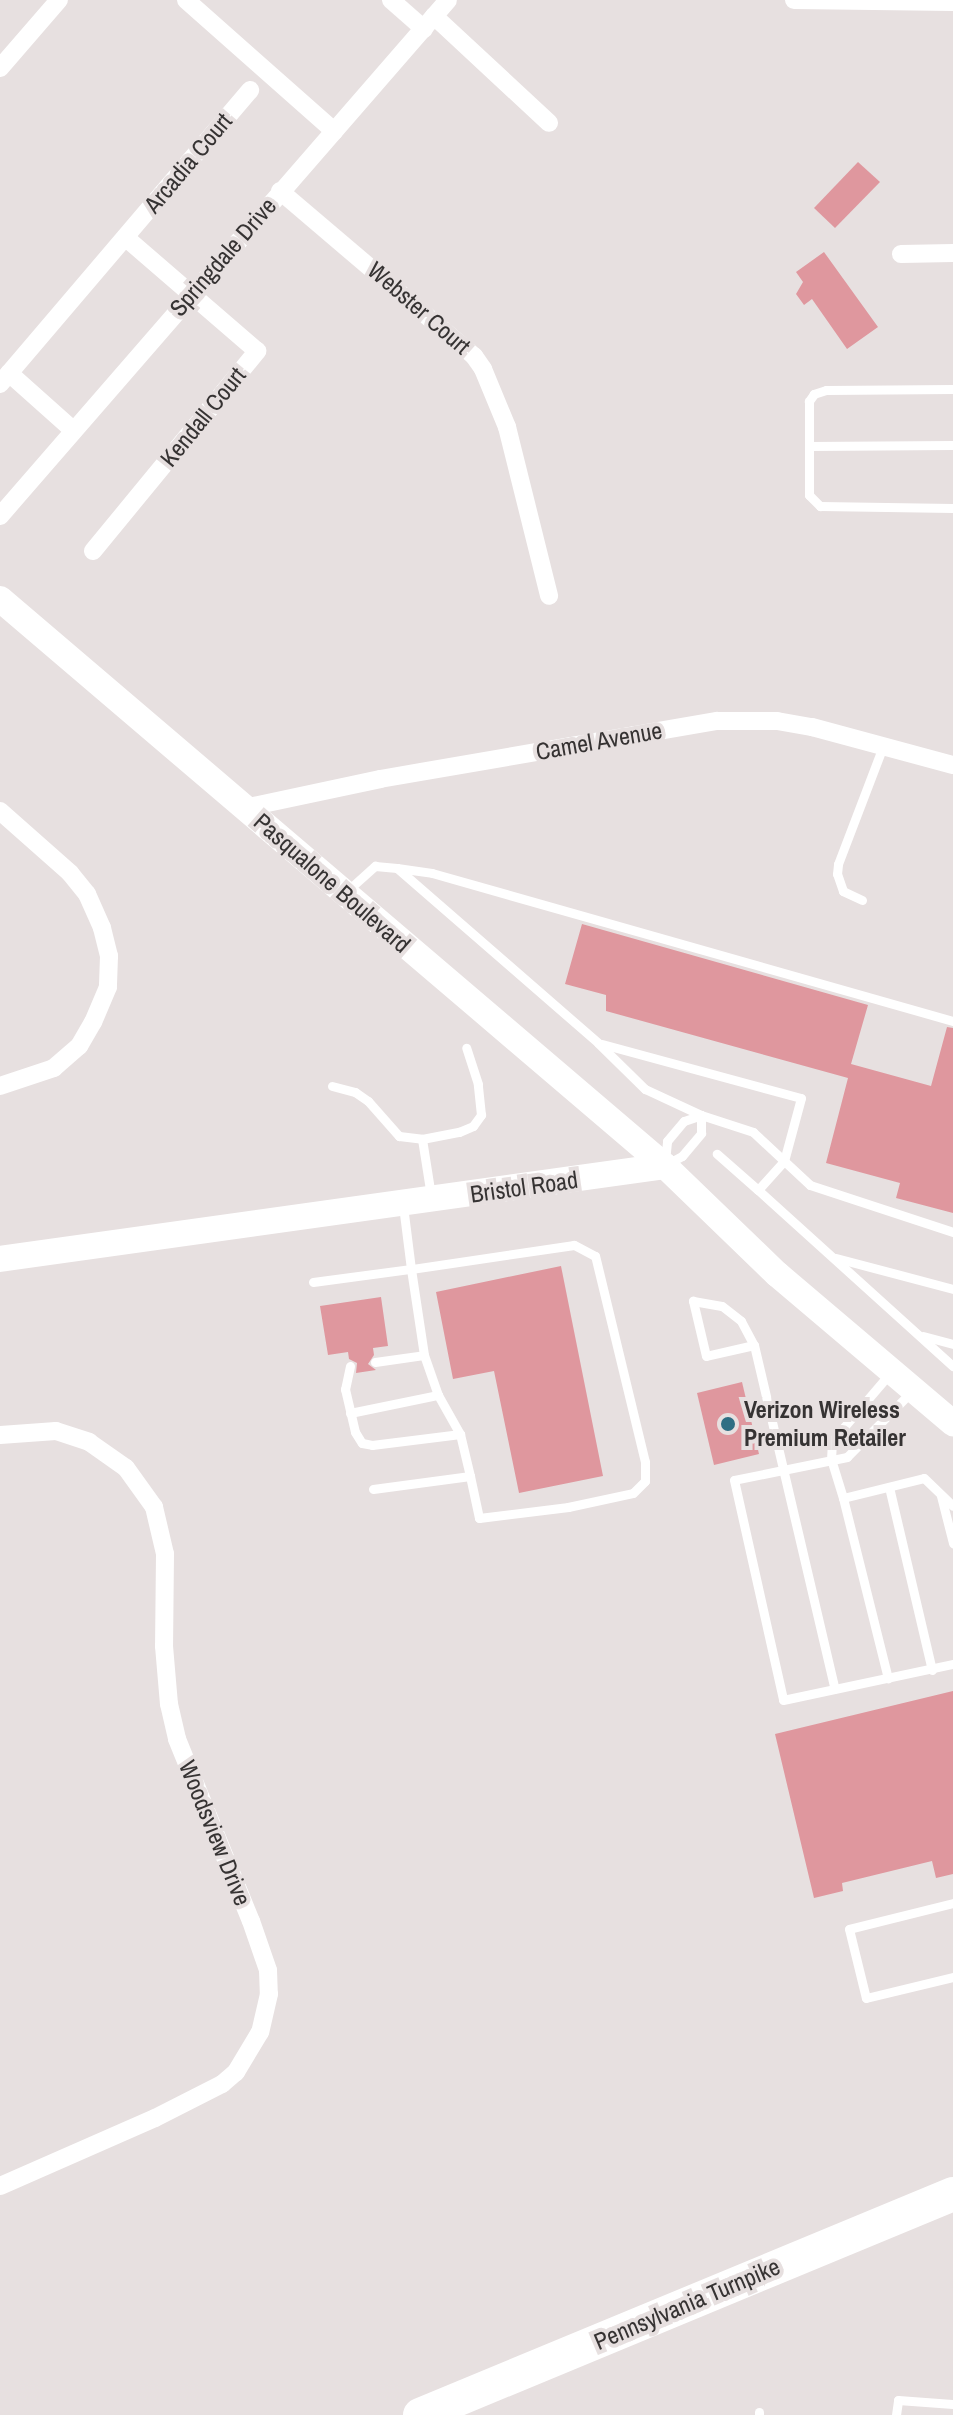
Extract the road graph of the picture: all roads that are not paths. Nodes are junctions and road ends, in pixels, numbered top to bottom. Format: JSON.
{"nodes":[{"id":1,"x":59,"y":0,"type":"edge"},
{"id":2,"x":186,"y":0,"type":"edge"},
{"id":3,"x":391,"y":0,"type":"edge"},
{"id":4,"x":448,"y":0,"type":"edge"},
{"id":5,"x":794,"y":0,"type":"edge"},
{"id":6,"x":953,"y":2,"type":"edge"},
{"id":7,"x":429,"y":22,"type":"junction"},
{"id":8,"x":0,"y":68,"type":"edge"},
{"id":9,"x":250,"y":90,"type":"dead end"},
{"id":10,"x":549,"y":123,"type":"dead end"},
{"id":11,"x":334,"y":131,"type":"junction"},
{"id":12,"x":280,"y":191,"type":"junction"},
{"id":13,"x":125,"y":237,"type":"junction"},
{"id":14,"x":953,"y":253,"type":"edge"},
{"id":15,"x":901,"y":254,"type":"dead end"},
{"id":16,"x":191,"y":294,"type":"junction"},
{"id":17,"x":5,"y":378,"type":"edge"},
{"id":18,"x":953,"y":389,"type":"edge"},
{"id":19,"x":73,"y":430,"type":"junction"},
{"id":20,"x":953,"y":445,"type":"edge"},
{"id":21,"x":809,"y":446,"type":"junction"},
{"id":22,"x":953,"y":508,"type":"edge"},
{"id":23,"x":0,"y":516,"type":"edge"},
{"id":24,"x":93,"y":551,"type":"dead end"},
{"id":25,"x":549,"y":596,"type":"dead end"},
{"id":26,"x":0,"y":599,"type":"edge"},
{"id":27,"x":883,"y":746,"type":"junction"},
{"id":28,"x":953,"y":765,"type":"edge"},
{"id":29,"x":244,"y":808,"type":"junction"},
{"id":30,"x":0,"y":811,"type":"edge"},
{"id":31,"x":397,"y":868,"type":"junction"},
{"id":32,"x":344,"y":895,"type":"junction"},
{"id":33,"x":862,"y":900,"type":"dead end"},
{"id":34,"x":953,"y":1021,"type":"edge"},
{"id":35,"x":598,"y":1043,"type":"junction"},
{"id":36,"x":466,"y":1048,"type":"dead end"},
{"id":37,"x":0,"y":1086,"type":"edge"},
{"id":38,"x":332,"y":1086,"type":"dead end"},
{"id":39,"x":701,"y":1115,"type":"junction"},
{"id":40,"x":422,"y":1139,"type":"junction"},
{"id":41,"x":717,"y":1154,"type":"dead end"},
{"id":42,"x":784,"y":1161,"type":"junction"},
{"id":43,"x":665,"y":1166,"type":"junction"},
{"id":44,"x":758,"y":1190,"type":"junction"},
{"id":45,"x":432,"y":1199,"type":"junction"},
{"id":46,"x":403,"y":1203,"type":"junction"},
{"id":47,"x":953,"y":1232,"type":"edge"},
{"id":48,"x":832,"y":1257,"type":"junction"},
{"id":49,"x":0,"y":1259,"type":"edge"},
{"id":50,"x":411,"y":1269,"type":"junction"},
{"id":51,"x":313,"y":1282,"type":"dead end"},
{"id":52,"x":953,"y":1289,"type":"edge"},
{"id":53,"x":920,"y":1335,"type":"junction"},
{"id":54,"x":953,"y":1344,"type":"edge"},
{"id":55,"x":754,"y":1345,"type":"junction"},
{"id":56,"x":424,"y":1355,"type":"junction"},
{"id":57,"x":375,"y":1362,"type":"dead end"},
{"id":58,"x":350,"y":1366,"type":"dead end"},
{"id":59,"x":953,"y":1366,"type":"edge"},
{"id":60,"x":892,"y":1371,"type":"junction"},
{"id":61,"x":913,"y":1389,"type":"junction"},
{"id":62,"x":438,"y":1395,"type":"junction"},
{"id":63,"x":350,"y":1413,"type":"junction"},
{"id":64,"x":953,"y":1423,"type":"edge"},
{"id":65,"x":460,"y":1434,"type":"junction"},
{"id":66,"x":0,"y":1435,"type":"edge"},
{"id":67,"x":831,"y":1459,"type":"junction"},
{"id":68,"x":783,"y":1469,"type":"junction"},
{"id":69,"x":470,"y":1476,"type":"junction"},
{"id":70,"x":889,"y":1487,"type":"junction"},
{"id":71,"x":373,"y":1489,"type":"dead end"},
{"id":72,"x":941,"y":1495,"type":"junction"},
{"id":73,"x":843,"y":1498,"type":"junction"},
{"id":74,"x":953,"y":1506,"type":"edge"},
{"id":75,"x":953,"y":1543,"type":"edge"},
{"id":76,"x":953,"y":1664,"type":"edge"},
{"id":77,"x":932,"y":1670,"type":"junction"},
{"id":78,"x":888,"y":1678,"type":"junction"},
{"id":79,"x":835,"y":1689,"type":"junction"},
{"id":80,"x":953,"y":1903,"type":"edge"},
{"id":81,"x":953,"y":1977,"type":"edge"},
{"id":82,"x":0,"y":2186,"type":"edge"},
{"id":83,"x":953,"y":2194,"type":"edge"},
{"id":84,"x":953,"y":2218,"type":"edge"},
{"id":85,"x":953,"y":2404,"type":"edge"},
{"id":86,"x":420,"y":2415,"type":"edge"},
{"id":87,"x":478,"y":2415,"type":"edge"},
{"id":88,"x":896,"y":2415,"type":"edge"}],
"edges":[{"from":1,"to":8,"type":"street"},
{"from":2,"to":11,"type":"street"},
{"from":3,"to":7,"type":"street"},
{"from":4,"to":7,"type":"street","name":"Springdale Drive"},
{"from":5,"to":6,"type":"street"},
{"from":7,"to":10,"type":"street"},
{"from":7,"to":11,"type":"street","name":"Springdale Drive"},
{"from":9,"to":13,"type":"street","name":"Arcadia Court"},
{"from":11,"to":12,"type":"street","name":"Springdale Drive"},
{"from":12,"to":16,"type":"street","name":"Springdale Drive"},
{"from":12,"to":25,"type":"street","name":"Webster Court"},
{"from":13,"to":16,"type":"street"},
{"from":13,"to":17,"type":"street","name":"Arcadia Court"},
{"from":14,"to":15,"type":"street"},
{"from":16,"to":19,"type":"street","name":"Springdale Drive"},
{"from":16,"to":24,"type":"street","name":"Kendall Court"},
{"from":17,"to":19,"type":"street","name":"Arcadia Court"},
{"from":18,"to":21,"type":"lane"},
{"from":19,"to":23,"type":"street","name":"Springdale Drive"},
{"from":20,"to":21,"type":"lane"},
{"from":21,"to":22,"type":"lane"},
{"from":26,"to":29,"type":"main road","name":"Pasqualone Boulevard"},
{"from":27,"to":28,"type":"street","name":"Camel Avenue"},
{"from":27,"to":29,"type":"street","name":"Camel Avenue"},
{"from":27,"to":33,"type":"lane"},
{"from":29,"to":32,"type":"main road","name":"Pasqualone Boulevard"},
{"from":30,"to":37,"type":"street"},
{"from":31,"to":32,"type":"lane"},
{"from":31,"to":34,"type":"lane"},
{"from":31,"to":35,"type":"lane"},
{"from":32,"to":43,"type":"main road","name":"Pasqualone Boulevard"},
{"from":35,"to":39,"type":"lane"},
{"from":35,"to":42,"type":"lane"},
{"from":36,"to":40,"type":"lane"},
{"from":38,"to":40,"type":"lane"},
{"from":39,"to":42,"type":"lane"},
{"from":39,"to":43,"type":"lane"},
{"from":39,"to":43,"type":"lane"},
{"from":40,"to":45,"type":"lane"},
{"from":41,"to":44,"type":"lane"},
{"from":42,"to":44,"type":"lane"},
{"from":42,"to":47,"type":"lane"},
{"from":43,"to":45,"type":"main road","name":"Bristol Road"},
{"from":43,"to":60,"type":"main road"},
{"from":44,"to":48,"type":"lane"},
{"from":45,"to":46,"type":"main road","name":"Bristol Road"},
{"from":46,"to":49,"type":"main road","name":"Bristol Road"},
{"from":46,"to":50,"type":"lane"},
{"from":48,"to":52,"type":"lane"},
{"from":48,"to":53,"type":"lane"},
{"from":50,"to":51,"type":"lane"},
{"from":50,"to":56,"type":"lane"},
{"from":50,"to":69,"type":"lane"},
{"from":53,"to":54,"type":"lane"},
{"from":53,"to":59,"type":"lane"},
{"from":55,"to":55,"type":"lane"},
{"from":55,"to":68,"type":"lane"},
{"from":56,"to":57,"type":"lane"},
{"from":56,"to":62,"type":"lane"},
{"from":58,"to":63,"type":"lane"},
{"from":60,"to":61,"type":"main road"},
{"from":60,"to":67,"type":"lane"},
{"from":61,"to":64,"type":"main road"},
{"from":61,"to":67,"type":"lane"},
{"from":62,"to":63,"type":"lane"},
{"from":62,"to":65,"type":"lane"},
{"from":63,"to":65,"type":"lane"},
{"from":65,"to":69,"type":"lane"},
{"from":66,"to":82,"type":"street","name":"Woodsview Drive"},
{"from":67,"to":68,"type":"lane"},
{"from":67,"to":73,"type":"lane"},
{"from":68,"to":79,"type":"lane"},
{"from":68,"to":79,"type":"lane"},
{"from":69,"to":71,"type":"lane"},
{"from":70,"to":72,"type":"lane"},
{"from":70,"to":73,"type":"lane"},
{"from":70,"to":77,"type":"lane"},
{"from":72,"to":74,"type":"lane"},
{"from":72,"to":75,"type":"lane"},
{"from":73,"to":78,"type":"lane"},
{"from":76,"to":77,"type":"lane"},
{"from":77,"to":78,"type":"lane"},
{"from":78,"to":79,"type":"lane"},
{"from":80,"to":81,"type":"lane"},
{"from":83,"to":86,"type":"highway","name":"Pennsylvania Turnpike"},
{"from":84,"to":87,"type":"highway","name":"Pennsylvania Turnpike"},
{"from":85,"to":88,"type":"lane"}]}
